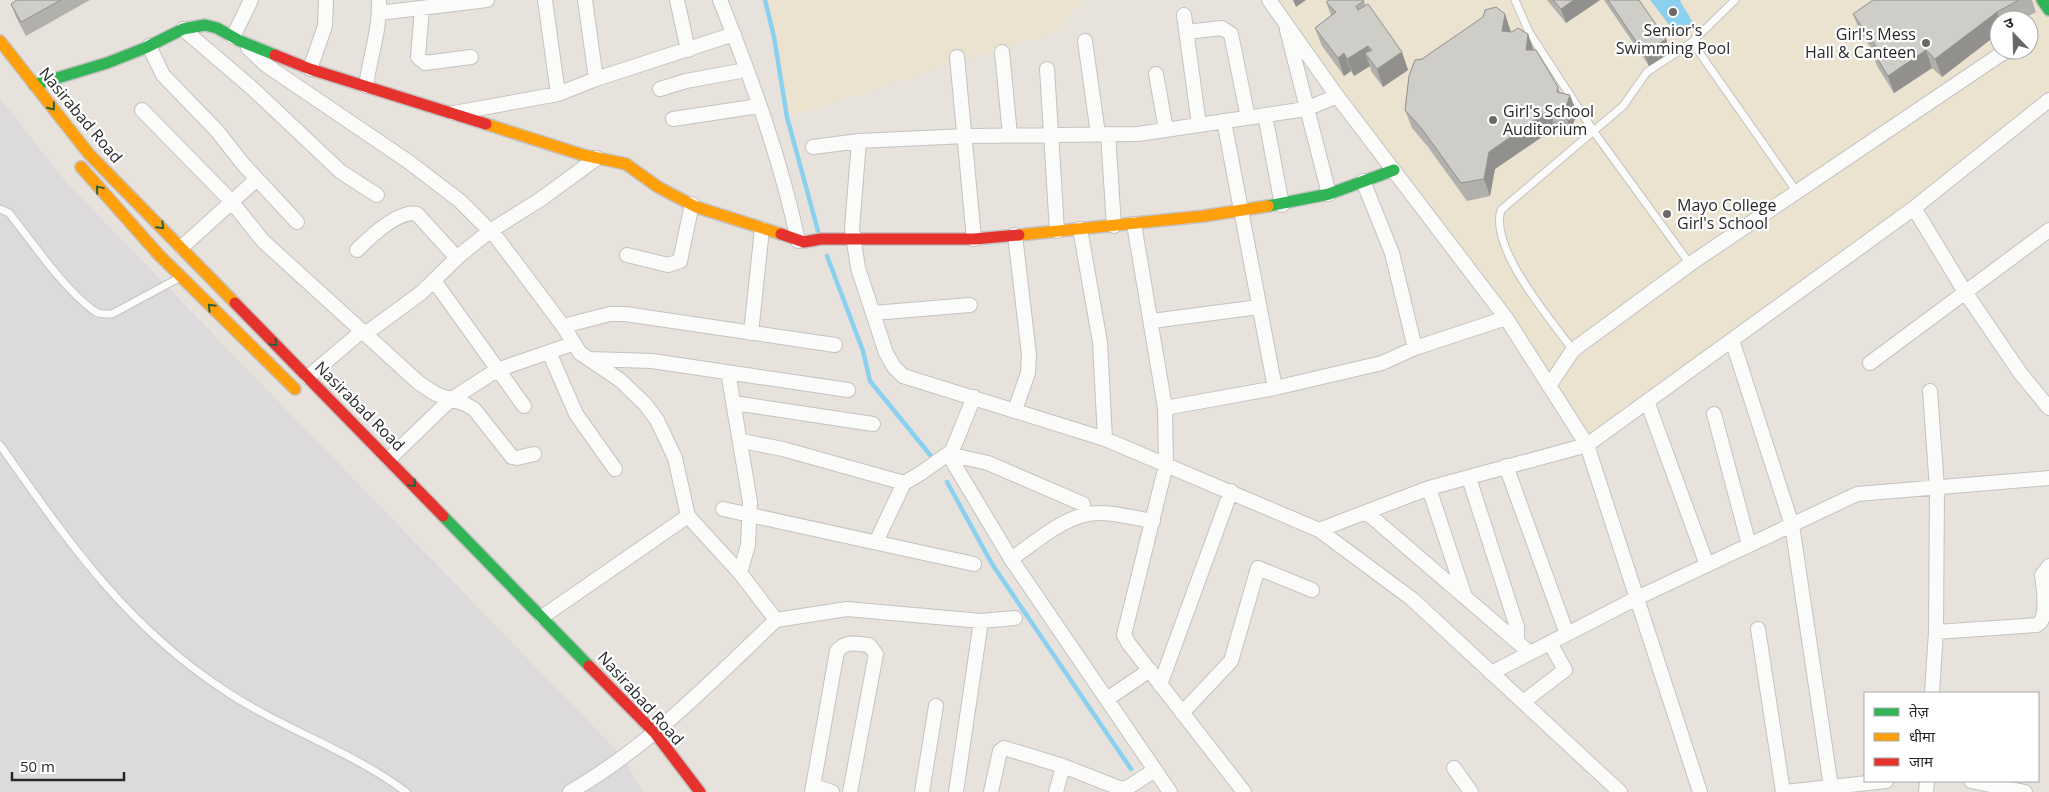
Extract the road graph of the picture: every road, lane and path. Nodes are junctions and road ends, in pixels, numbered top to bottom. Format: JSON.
{"nodes":[{"id":1,"x":251,"y":0,"type":"edge"},
{"id":2,"x":326,"y":0,"type":"edge"},
{"id":3,"x":481,"y":0,"type":"edge"},
{"id":4,"x":545,"y":0,"type":"edge"},
{"id":5,"x":585,"y":0,"type":"edge"},
{"id":6,"x":676,"y":0,"type":"edge"},
{"id":7,"x":720,"y":0,"type":"edge"},
{"id":8,"x":1269,"y":0,"type":"edge"},
{"id":9,"x":1515,"y":0,"type":"edge"},
{"id":10,"x":1735,"y":0,"type":"edge"},
{"id":11,"x":2042,"y":0,"type":"edge"},
{"id":12,"x":379,"y":6,"type":"edge"},
{"id":13,"x":422,"y":8,"type":"junction"},
{"id":14,"x":2049,"y":10,"type":"edge"},
{"id":15,"x":1184,"y":15,"type":"dead end"},
{"id":16,"x":1285,"y":22,"type":"junction"},
{"id":17,"x":183,"y":29,"type":"junction"},
{"id":18,"x":1186,"y":32,"type":"junction"},
{"id":19,"x":734,"y":34,"type":"junction"},
{"id":20,"x":236,"y":39,"type":"junction"},
{"id":21,"x":0,"y":41,"type":"edge"},
{"id":22,"x":1086,"y":41,"type":"dead end"},
{"id":23,"x":1692,"y":42,"type":"junction"},
{"id":24,"x":149,"y":46,"type":"junction"},
{"id":25,"x":688,"y":50,"type":"junction"},
{"id":26,"x":1002,"y":52,"type":"dead end"},
{"id":27,"x":471,"y":57,"type":"dead end"},
{"id":28,"x":957,"y":57,"type":"dead end"},
{"id":29,"x":1992,"y":60,"type":"edge"},
{"id":30,"x":310,"y":69,"type":"junction"},
{"id":31,"x":1047,"y":69,"type":"dead end"},
{"id":32,"x":746,"y":70,"type":"junction"},
{"id":33,"x":1156,"y":74,"type":"dead end"},
{"id":34,"x":596,"y":80,"type":"junction"},
{"id":35,"x":34,"y":85,"type":"junction"},
{"id":36,"x":366,"y":86,"type":"junction"},
{"id":37,"x":660,"y":89,"type":"dead end"},
{"id":38,"x":558,"y":94,"type":"junction"},
{"id":39,"x":1337,"y":96,"type":"junction"},
{"id":40,"x":2049,"y":100,"type":"edge"},
{"id":41,"x":759,"y":106,"type":"junction"},
{"id":42,"x":1306,"y":109,"type":"junction"},
{"id":43,"x":142,"y":110,"type":"dead end"},
{"id":44,"x":451,"y":114,"type":"junction"},
{"id":45,"x":1265,"y":115,"type":"junction"},
{"id":46,"x":674,"y":118,"type":"dead end"},
{"id":47,"x":1248,"y":118,"type":"junction"},
{"id":48,"x":1224,"y":121,"type":"junction"},
{"id":49,"x":1198,"y":125,"type":"junction"},
{"id":50,"x":1166,"y":130,"type":"junction"},
{"id":51,"x":1594,"y":132,"type":"junction"},
{"id":52,"x":1103,"y":134,"type":"junction"},
{"id":53,"x":1010,"y":135,"type":"junction"},
{"id":54,"x":1052,"y":135,"type":"junction"},
{"id":55,"x":966,"y":136,"type":"junction"},
{"id":56,"x":859,"y":141,"type":"junction"},
{"id":57,"x":814,"y":147,"type":"dead end"},
{"id":58,"x":597,"y":158,"type":"junction"},
{"id":59,"x":74,"y":159,"type":"dead end"},
{"id":60,"x":1394,"y":170,"type":"junction"},
{"id":61,"x":257,"y":178,"type":"junction"},
{"id":62,"x":1363,"y":181,"type":"junction"},
{"id":63,"x":1797,"y":192,"type":"junction"},
{"id":64,"x":1329,"y":194,"type":"junction"},
{"id":65,"x":378,"y":195,"type":"dead end"},
{"id":66,"x":230,"y":201,"type":"junction"},
{"id":67,"x":692,"y":204,"type":"junction"},
{"id":68,"x":1282,"y":205,"type":"junction"},
{"id":69,"x":1914,"y":208,"type":"junction"},
{"id":70,"x":0,"y":209,"type":"edge"},
{"id":71,"x":1240,"y":211,"type":"junction"},
{"id":72,"x":297,"y":222,"type":"dead end"},
{"id":73,"x":1134,"y":224,"type":"junction"},
{"id":74,"x":1114,"y":226,"type":"junction"},
{"id":75,"x":762,"y":229,"type":"junction"},
{"id":76,"x":1080,"y":229,"type":"junction"},
{"id":77,"x":490,"y":230,"type":"junction"},
{"id":78,"x":2049,"y":230,"type":"edge"},
{"id":79,"x":1057,"y":231,"type":"junction"},
{"id":80,"x":1015,"y":235,"type":"junction"},
{"id":81,"x":974,"y":239,"type":"junction"},
{"id":82,"x":854,"y":240,"type":"junction"},
{"id":83,"x":801,"y":242,"type":"junction"},
{"id":84,"x":182,"y":247,"type":"junction"},
{"id":85,"x":356,"y":250,"type":"dead end"},
{"id":86,"x":627,"y":254,"type":"dead end"},
{"id":87,"x":457,"y":258,"type":"junction"},
{"id":88,"x":1690,"y":264,"type":"junction"},
{"id":89,"x":190,"y":271,"type":"junction"},
{"id":90,"x":435,"y":282,"type":"junction"},
{"id":91,"x":1965,"y":292,"type":"junction"},
{"id":92,"x":970,"y":305,"type":"dead end"},
{"id":93,"x":1259,"y":307,"type":"junction"},
{"id":94,"x":873,"y":313,"type":"junction"},
{"id":95,"x":1506,"y":318,"type":"junction"},
{"id":96,"x":1152,"y":322,"type":"junction"},
{"id":97,"x":563,"y":326,"type":"junction"},
{"id":98,"x":363,"y":333,"type":"junction"},
{"id":99,"x":751,"y":333,"type":"junction"},
{"id":100,"x":1732,"y":340,"type":"junction"},
{"id":101,"x":572,"y":344,"type":"junction"},
{"id":102,"x":835,"y":345,"type":"dead end"},
{"id":103,"x":1415,"y":348,"type":"junction"},
{"id":104,"x":1573,"y":350,"type":"junction"},
{"id":105,"x":549,"y":352,"type":"junction"},
{"id":106,"x":588,"y":359,"type":"junction"},
{"id":107,"x":1870,"y":363,"type":"dead end"},
{"id":108,"x":497,"y":370,"type":"junction"},
{"id":109,"x":728,"y":372,"type":"junction"},
{"id":110,"x":308,"y":377,"type":"junction"},
{"id":111,"x":1549,"y":386,"type":"junction"},
{"id":112,"x":1276,"y":388,"type":"junction"},
{"id":113,"x":848,"y":390,"type":"dead end"},
{"id":114,"x":1930,"y":391,"type":"dead end"},
{"id":115,"x":974,"y":397,"type":"junction"},
{"id":116,"x":303,"y":398,"type":"dead end"},
{"id":117,"x":450,"y":400,"type":"junction"},
{"id":118,"x":1648,"y":401,"type":"junction"},
{"id":119,"x":734,"y":403,"type":"junction"},
{"id":120,"x":524,"y":406,"type":"dead end"},
{"id":121,"x":1165,"y":408,"type":"junction"},
{"id":122,"x":2049,"y":408,"type":"edge"},
{"id":123,"x":1015,"y":410,"type":"junction"},
{"id":124,"x":1714,"y":414,"type":"dead end"},
{"id":125,"x":873,"y":424,"type":"dead end"},
{"id":126,"x":1105,"y":439,"type":"junction"},
{"id":127,"x":741,"y":441,"type":"junction"},
{"id":128,"x":0,"y":445,"type":"edge"},
{"id":129,"x":1587,"y":445,"type":"junction"},
{"id":130,"x":534,"y":454,"type":"dead end"},
{"id":131,"x":944,"y":457,"type":"junction"},
{"id":132,"x":389,"y":459,"type":"junction"},
{"id":133,"x":1166,"y":465,"type":"junction"},
{"id":134,"x":1506,"y":466,"type":"junction"},
{"id":135,"x":616,"y":469,"type":"dead end"},
{"id":136,"x":1469,"y":478,"type":"junction"},
{"id":137,"x":2049,"y":478,"type":"edge"},
{"id":138,"x":904,"y":483,"type":"junction"},
{"id":139,"x":1429,"y":488,"type":"junction"},
{"id":140,"x":1937,"y":489,"type":"junction"},
{"id":141,"x":1231,"y":491,"type":"junction"},
{"id":142,"x":1083,"y":504,"type":"dead end"},
{"id":143,"x":723,"y":509,"type":"dead end"},
{"id":144,"x":1366,"y":512,"type":"junction"},
{"id":145,"x":688,"y":516,"type":"junction"},
{"id":146,"x":750,"y":517,"type":"junction"},
{"id":147,"x":1152,"y":521,"type":"junction"},
{"id":148,"x":1792,"y":525,"type":"junction"},
{"id":149,"x":1319,"y":530,"type":"junction"},
{"id":150,"x":876,"y":542,"type":"junction"},
{"id":151,"x":1750,"y":545,"type":"junction"},
{"id":152,"x":1011,"y":559,"type":"junction"},
{"id":153,"x":974,"y":564,"type":"dead end"},
{"id":154,"x":1707,"y":565,"type":"junction"},
{"id":155,"x":2049,"y":566,"type":"edge"},
{"id":156,"x":740,"y":572,"type":"junction"},
{"id":157,"x":1312,"y":590,"type":"dead end"},
{"id":158,"x":1464,"y":595,"type":"junction"},
{"id":159,"x":506,"y":598,"type":"dead end"},
{"id":160,"x":1637,"y":598,"type":"junction"},
{"id":161,"x":542,"y":617,"type":"junction"},
{"id":162,"x":1015,"y":618,"type":"dead end"},
{"id":163,"x":776,"y":620,"type":"junction"},
{"id":164,"x":981,"y":621,"type":"junction"},
{"id":165,"x":1758,"y":629,"type":"dead end"},
{"id":166,"x":1936,"y":632,"type":"junction"},
{"id":167,"x":1567,"y":634,"type":"junction"},
{"id":168,"x":1517,"y":641,"type":"junction"},
{"id":169,"x":1550,"y":643,"type":"junction"},
{"id":170,"x":1530,"y":653,"type":"junction"},
{"id":171,"x":1150,"y":670,"type":"junction"},
{"id":172,"x":1491,"y":673,"type":"junction"},
{"id":173,"x":1160,"y":685,"type":"junction"},
{"id":174,"x":1932,"y":692,"type":"edge"},
{"id":175,"x":1107,"y":700,"type":"junction"},
{"id":176,"x":1523,"y":702,"type":"junction"},
{"id":177,"x":936,"y":706,"type":"dead end"},
{"id":178,"x":1182,"y":713,"type":"junction"},
{"id":179,"x":651,"y":737,"type":"junction"},
{"id":180,"x":1063,"y":766,"type":"junction"},
{"id":181,"x":1454,"y":768,"type":"dead end"},
{"id":182,"x":668,"y":770,"type":"dead end"},
{"id":183,"x":1151,"y":772,"type":"junction"},
{"id":184,"x":1876,"y":782,"type":"edge"},
{"id":185,"x":1976,"y":782,"type":"edge"},
{"id":186,"x":1831,"y":787,"type":"junction"},
{"id":187,"x":813,"y":789,"type":"edge"},
{"id":188,"x":1117,"y":789,"type":"edge"},
{"id":189,"x":1804,"y":791,"type":"edge"},
{"id":190,"x":406,"y":792,"type":"edge"},
{"id":191,"x":570,"y":792,"type":"edge"},
{"id":192,"x":700,"y":792,"type":"edge"},
{"id":193,"x":832,"y":792,"type":"edge"},
{"id":194,"x":850,"y":792,"type":"edge"},
{"id":195,"x":922,"y":792,"type":"edge"},
{"id":196,"x":956,"y":792,"type":"edge"},
{"id":197,"x":992,"y":792,"type":"edge"},
{"id":198,"x":1056,"y":792,"type":"edge"},
{"id":199,"x":1170,"y":792,"type":"edge"},
{"id":200,"x":1244,"y":792,"type":"edge"},
{"id":201,"x":1471,"y":792,"type":"edge"},
{"id":202,"x":1620,"y":792,"type":"edge"},
{"id":203,"x":1700,"y":792,"type":"edge"},
{"id":204,"x":1784,"y":792,"type":"edge"},
{"id":205,"x":2025,"y":792,"type":"edge"}],
"edges":[{"from":1,"to":20,"type":"street"},
{"from":2,"to":30,"type":"street"},
{"from":3,"to":13,"type":"street"},
{"from":4,"to":38,"type":"street"},
{"from":5,"to":34,"type":"street"},
{"from":6,"to":25,"type":"street"},
{"from":7,"to":19,"type":"street"},
{"from":8,"to":16,"type":"street"},
{"from":9,"to":51,"type":"lane"},
{"from":10,"to":23,"type":"lane"},
{"from":11,"to":14,"type":"main road"},
{"from":12,"to":13,"type":"street"},
{"from":12,"to":36,"type":"street"},
{"from":13,"to":27,"type":"street"},
{"from":15,"to":18,"type":"street"},
{"from":16,"to":39,"type":"street"},
{"from":16,"to":42,"type":"street"},
{"from":17,"to":20,"type":"main road"},
{"from":17,"to":24,"type":"main road"},
{"from":17,"to":65,"type":"street"},
{"from":18,"to":47,"type":"street"},
{"from":18,"to":49,"type":"street"},
{"from":19,"to":25,"type":"street"},
{"from":19,"to":32,"type":"street"},
{"from":20,"to":30,"type":"main road"},
{"from":20,"to":77,"type":"street"},
{"from":21,"to":35,"type":"main road","name":"Nasirabad Road"},
{"from":22,"to":52,"type":"street"},
{"from":23,"to":51,"type":"lane"},
{"from":23,"to":63,"type":"lane"},
{"from":24,"to":35,"type":"main road"},
{"from":24,"to":61,"type":"street"},
{"from":25,"to":34,"type":"street"},
{"from":26,"to":53,"type":"street"},
{"from":28,"to":55,"type":"street"},
{"from":29,"to":63,"type":"street"},
{"from":30,"to":36,"type":"main road"},
{"from":31,"to":54,"type":"street"},
{"from":32,"to":37,"type":"street"},
{"from":32,"to":41,"type":"street"},
{"from":33,"to":50,"type":"street"},
{"from":34,"to":38,"type":"street"},
{"from":35,"to":84,"type":"main road","name":"Nasirabad Road","one_way":true},
{"from":36,"to":44,"type":"main road"},
{"from":38,"to":44,"type":"street"},
{"from":39,"to":42,"type":"street"},
{"from":39,"to":60,"type":"street"},
{"from":40,"to":69,"type":"street"},
{"from":41,"to":46,"type":"street"},
{"from":41,"to":83,"type":"street"},
{"from":42,"to":45,"type":"street"},
{"from":42,"to":64,"type":"street"},
{"from":43,"to":66,"type":"street"},
{"from":44,"to":58,"type":"main road"},
{"from":45,"to":47,"type":"street"},
{"from":45,"to":68,"type":"street"},
{"from":47,"to":48,"type":"street"},
{"from":48,"to":49,"type":"street"},
{"from":48,"to":71,"type":"street"},
{"from":49,"to":50,"type":"street"},
{"from":50,"to":52,"type":"street"},
{"from":51,"to":88,"type":"lane"},
{"from":51,"to":104,"type":"lane"},
{"from":52,"to":54,"type":"street"},
{"from":52,"to":74,"type":"street"},
{"from":53,"to":54,"type":"street"},
{"from":53,"to":55,"type":"street"},
{"from":54,"to":79,"type":"street"},
{"from":55,"to":56,"type":"street"},
{"from":55,"to":81,"type":"street"},
{"from":56,"to":57,"type":"street"},
{"from":56,"to":82,"type":"street"},
{"from":58,"to":67,"type":"main road"},
{"from":58,"to":77,"type":"street"},
{"from":89,"to":59,"type":"main road","name":"Nasirabad Road","one_way":true},
{"from":60,"to":62,"type":"main road"},
{"from":60,"to":95,"type":"street"},
{"from":61,"to":66,"type":"street"},
{"from":61,"to":72,"type":"street"},
{"from":62,"to":64,"type":"main road"},
{"from":62,"to":103,"type":"street"},
{"from":63,"to":88,"type":"street"},
{"from":64,"to":68,"type":"main road"},
{"from":66,"to":84,"type":"street"},
{"from":66,"to":98,"type":"street"},
{"from":67,"to":75,"type":"main road"},
{"from":67,"to":86,"type":"street"},
{"from":68,"to":71,"type":"main road"},
{"from":69,"to":91,"type":"street"},
{"from":69,"to":100,"type":"street"},
{"from":70,"to":89,"type":"lane"},
{"from":71,"to":73,"type":"main road"},
{"from":71,"to":93,"type":"street"},
{"from":73,"to":74,"type":"main road"},
{"from":73,"to":96,"type":"street"},
{"from":74,"to":76,"type":"main road"},
{"from":75,"to":83,"type":"main road"},
{"from":75,"to":99,"type":"street"},
{"from":76,"to":79,"type":"main road"},
{"from":76,"to":126,"type":"street"},
{"from":77,"to":87,"type":"street"},
{"from":77,"to":97,"type":"street"},
{"from":78,"to":91,"type":"street"},
{"from":79,"to":80,"type":"main road"},
{"from":80,"to":81,"type":"main road"},
{"from":80,"to":123,"type":"street"},
{"from":81,"to":82,"type":"main road"},
{"from":82,"to":83,"type":"main road"},
{"from":82,"to":94,"type":"street"},
{"from":84,"to":89,"type":"main road","name":"Nasirabad Road"},
{"from":85,"to":87,"type":"street"},
{"from":87,"to":90,"type":"street"},
{"from":88,"to":104,"type":"street"},
{"from":89,"to":110,"type":"main road","name":"Nasirabad Road","one_way":true},
{"from":116,"to":89,"type":"main road","name":"Nasirabad Road","one_way":true},
{"from":90,"to":98,"type":"street"},
{"from":90,"to":108,"type":"street"},
{"from":91,"to":107,"type":"street"},
{"from":91,"to":122,"type":"street"},
{"from":92,"to":94,"type":"street"},
{"from":93,"to":96,"type":"street"},
{"from":93,"to":112,"type":"street"},
{"from":94,"to":115,"type":"street"},
{"from":95,"to":103,"type":"street"},
{"from":95,"to":111,"type":"street"},
{"from":96,"to":121,"type":"street"},
{"from":97,"to":99,"type":"street"},
{"from":97,"to":101,"type":"street"},
{"from":98,"to":110,"type":"street"},
{"from":98,"to":117,"type":"street"},
{"from":99,"to":102,"type":"street"},
{"from":100,"to":118,"type":"street"},
{"from":100,"to":148,"type":"street"},
{"from":101,"to":105,"type":"street"},
{"from":101,"to":106,"type":"street"},
{"from":103,"to":112,"type":"street"},
{"from":104,"to":111,"type":"street"},
{"from":105,"to":108,"type":"street"},
{"from":105,"to":135,"type":"street"},
{"from":106,"to":109,"type":"street"},
{"from":106,"to":145,"type":"street"},
{"from":108,"to":117,"type":"street"},
{"from":108,"to":120,"type":"street"},
{"from":109,"to":113,"type":"street"},
{"from":109,"to":119,"type":"street"},
{"from":110,"to":132,"type":"main road","name":"Nasirabad Road"},
{"from":111,"to":129,"type":"street"},
{"from":112,"to":121,"type":"street"},
{"from":114,"to":140,"type":"street"},
{"from":115,"to":123,"type":"street"},
{"from":115,"to":131,"type":"street"},
{"from":117,"to":130,"type":"street"},
{"from":117,"to":132,"type":"street"},
{"from":118,"to":129,"type":"street"},
{"from":118,"to":154,"type":"street"},
{"from":119,"to":125,"type":"street"},
{"from":119,"to":127,"type":"street"},
{"from":121,"to":133,"type":"street"},
{"from":123,"to":126,"type":"street"},
{"from":124,"to":151,"type":"street"},
{"from":126,"to":133,"type":"street"},
{"from":127,"to":138,"type":"street"},
{"from":127,"to":146,"type":"street"},
{"from":128,"to":190,"type":"lane"},
{"from":129,"to":134,"type":"street"},
{"from":129,"to":160,"type":"street"},
{"from":131,"to":138,"type":"street"},
{"from":131,"to":142,"type":"street"},
{"from":131,"to":152,"type":"street"},
{"from":132,"to":161,"type":"main road","name":"Nasirabad Road","one_way":true},
{"from":133,"to":141,"type":"street"},
{"from":133,"to":147,"type":"street"},
{"from":134,"to":136,"type":"street"},
{"from":134,"to":167,"type":"street"},
{"from":136,"to":139,"type":"street"},
{"from":136,"to":168,"type":"street"},
{"from":137,"to":140,"type":"street"},
{"from":138,"to":150,"type":"street"},
{"from":139,"to":144,"type":"street"},
{"from":139,"to":158,"type":"street"},
{"from":140,"to":148,"type":"street"},
{"from":140,"to":166,"type":"street"},
{"from":141,"to":149,"type":"street"},
{"from":141,"to":173,"type":"street"},
{"from":143,"to":146,"type":"street"},
{"from":144,"to":149,"type":"street"},
{"from":144,"to":158,"type":"street"},
{"from":145,"to":156,"type":"street"},
{"from":145,"to":161,"type":"street"},
{"from":146,"to":150,"type":"street"},
{"from":146,"to":156,"type":"street"},
{"from":147,"to":152,"type":"street"},
{"from":147,"to":171,"type":"street"},
{"from":148,"to":151,"type":"street"},
{"from":148,"to":186,"type":"street"},
{"from":149,"to":172,"type":"street"},
{"from":150,"to":153,"type":"street"},
{"from":151,"to":154,"type":"street"},
{"from":152,"to":175,"type":"street"},
{"from":154,"to":160,"type":"street"},
{"from":155,"to":166,"type":"street"},
{"from":156,"to":163,"type":"street"},
{"from":157,"to":178,"type":"street"},
{"from":158,"to":168,"type":"street"},
{"from":159,"to":179,"type":"main road","name":"Nasirabad Road"},
{"from":160,"to":167,"type":"street"},
{"from":160,"to":203,"type":"street"},
{"from":161,"to":179,"type":"main road","name":"Nasirabad Road"},
{"from":162,"to":164,"type":"street"},
{"from":163,"to":164,"type":"street"},
{"from":163,"to":179,"type":"street"},
{"from":164,"to":196,"type":"street"},
{"from":165,"to":204,"type":"street"},
{"from":166,"to":174,"type":"street"},
{"from":167,"to":169,"type":"street"},
{"from":168,"to":170,"type":"street"},
{"from":169,"to":170,"type":"street"},
{"from":169,"to":176,"type":"street"},
{"from":170,"to":172,"type":"street"},
{"from":171,"to":173,"type":"street"},
{"from":171,"to":175,"type":"street"},
{"from":172,"to":176,"type":"street"},
{"from":173,"to":178,"type":"street"},
{"from":175,"to":183,"type":"street"},
{"from":176,"to":202,"type":"street"},
{"from":177,"to":195,"type":"street"},
{"from":178,"to":200,"type":"street"},
{"from":179,"to":182,"type":"main road","name":"Nasirabad Road"},
{"from":179,"to":191,"type":"street"},
{"from":179,"to":192,"type":"main road","name":"Nasirabad Road"},
{"from":180,"to":188,"type":"street"},
{"from":180,"to":197,"type":"street"},
{"from":180,"to":198,"type":"street"},
{"from":181,"to":201,"type":"street"},
{"from":183,"to":188,"type":"street"},
{"from":183,"to":199,"type":"street"},
{"from":184,"to":186,"type":"street"},
{"from":185,"to":205,"type":"street"},
{"from":186,"to":189,"type":"street"},
{"from":187,"to":193,"type":"street"},
{"from":187,"to":194,"type":"street"},
{"from":189,"to":204,"type":"street"}]}
